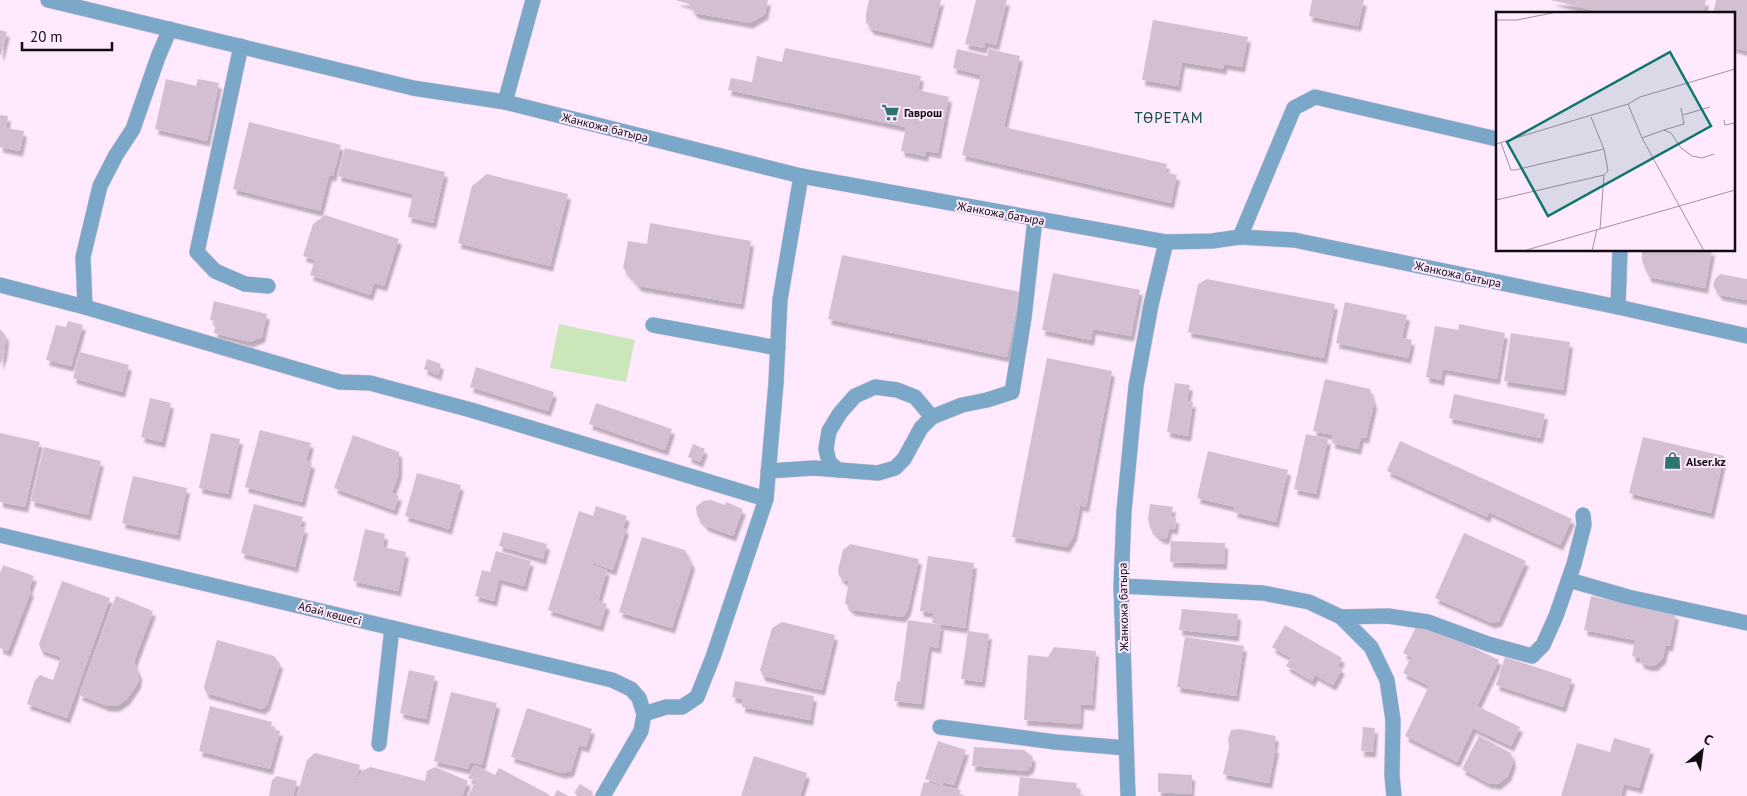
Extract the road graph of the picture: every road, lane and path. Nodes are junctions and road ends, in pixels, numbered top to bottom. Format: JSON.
{"nodes":[{"id":1,"x":48,"y":0,"type":"edge"},
{"id":2,"x":533,"y":0,"type":"edge"},
{"id":3,"x":170,"y":29,"type":"junction"},
{"id":4,"x":240,"y":46,"type":"junction"},
{"id":5,"x":505,"y":102,"type":"junction"},
{"id":6,"x":1496,"y":139,"type":"edge"},
{"id":7,"x":801,"y":176,"type":"junction"},
{"id":8,"x":1035,"y":219,"type":"junction"},
{"id":9,"x":1240,"y":237,"type":"junction"},
{"id":10,"x":1166,"y":242,"type":"junction"},
{"id":11,"x":1620,"y":251,"type":"edge"},
{"id":12,"x":0,"y":286,"type":"edge"},
{"id":13,"x":268,"y":286,"type":"dead end"},
{"id":14,"x":85,"y":307,"type":"junction"},
{"id":15,"x":1618,"y":307,"type":"junction"},
{"id":16,"x":653,"y":325,"type":"dead end"},
{"id":17,"x":1747,"y":336,"type":"edge"},
{"id":18,"x":778,"y":348,"type":"junction"},
{"id":19,"x":932,"y":416,"type":"junction"},
{"id":20,"x":838,"y":470,"type":"junction"},
{"id":21,"x":768,"y":471,"type":"junction"},
{"id":22,"x":766,"y":499,"type":"junction"},
{"id":23,"x":1583,"y":515,"type":"dead end"},
{"id":24,"x":0,"y":535,"type":"edge"},
{"id":25,"x":1568,"y":580,"type":"junction"},
{"id":26,"x":1121,"y":586,"type":"junction"},
{"id":27,"x":1341,"y":617,"type":"junction"},
{"id":28,"x":1747,"y":622,"type":"edge"},
{"id":29,"x":392,"y":628,"type":"junction"},
{"id":30,"x":644,"y":714,"type":"junction"},
{"id":31,"x":940,"y":728,"type":"dead end"},
{"id":32,"x":379,"y":744,"type":"dead end"},
{"id":33,"x":1126,"y":748,"type":"junction"},
{"id":34,"x":603,"y":796,"type":"edge"},
{"id":35,"x":1128,"y":796,"type":"edge"},
{"id":36,"x":1394,"y":796,"type":"edge"}],
"edges":[{"from":1,"to":3,"type":"street","name":"Жанкожа батыра"},
{"from":2,"to":5,"type":"street"},
{"from":3,"to":4,"type":"street","name":"Жанкожа батыра"},
{"from":3,"to":14,"type":"street"},
{"from":4,"to":5,"type":"street","name":"Жанкожа батыра"},
{"from":4,"to":13,"type":"street"},
{"from":5,"to":7,"type":"street","name":"Жанкожа батыра"},
{"from":6,"to":9,"type":"street"},
{"from":7,"to":8,"type":"street","name":"Жанкожа батыра"},
{"from":7,"to":18,"type":"street"},
{"from":8,"to":10,"type":"street","name":"Жанкожа батыра"},
{"from":8,"to":19,"type":"street"},
{"from":9,"to":10,"type":"street","name":"Жанкожа батыра"},
{"from":9,"to":15,"type":"street","name":"Жанкожа батыра"},
{"from":10,"to":26,"type":"street","name":"Жанкожа батыра"},
{"from":11,"to":15,"type":"street"},
{"from":12,"to":14,"type":"street"},
{"from":14,"to":22,"type":"street"},
{"from":15,"to":17,"type":"street","name":"Жанкожа батыра"},
{"from":16,"to":18,"type":"street"},
{"from":18,"to":21,"type":"street"},
{"from":19,"to":20,"type":"street"},
{"from":19,"to":20,"type":"street"},
{"from":20,"to":21,"type":"street"},
{"from":21,"to":22,"type":"street"},
{"from":22,"to":30,"type":"street"},
{"from":23,"to":25,"type":"street"},
{"from":24,"to":29,"type":"street","name":"Абай көшесі"},
{"from":25,"to":27,"type":"street"},
{"from":25,"to":28,"type":"street"},
{"from":26,"to":27,"type":"street"},
{"from":26,"to":33,"type":"street","name":"Жанкожа батыра"},
{"from":27,"to":36,"type":"street"},
{"from":29,"to":30,"type":"street","name":"Абай көшесі"},
{"from":29,"to":32,"type":"street"},
{"from":30,"to":34,"type":"street"},
{"from":31,"to":33,"type":"street"},
{"from":33,"to":35,"type":"street","name":"Жанкожа батыра"}]}
